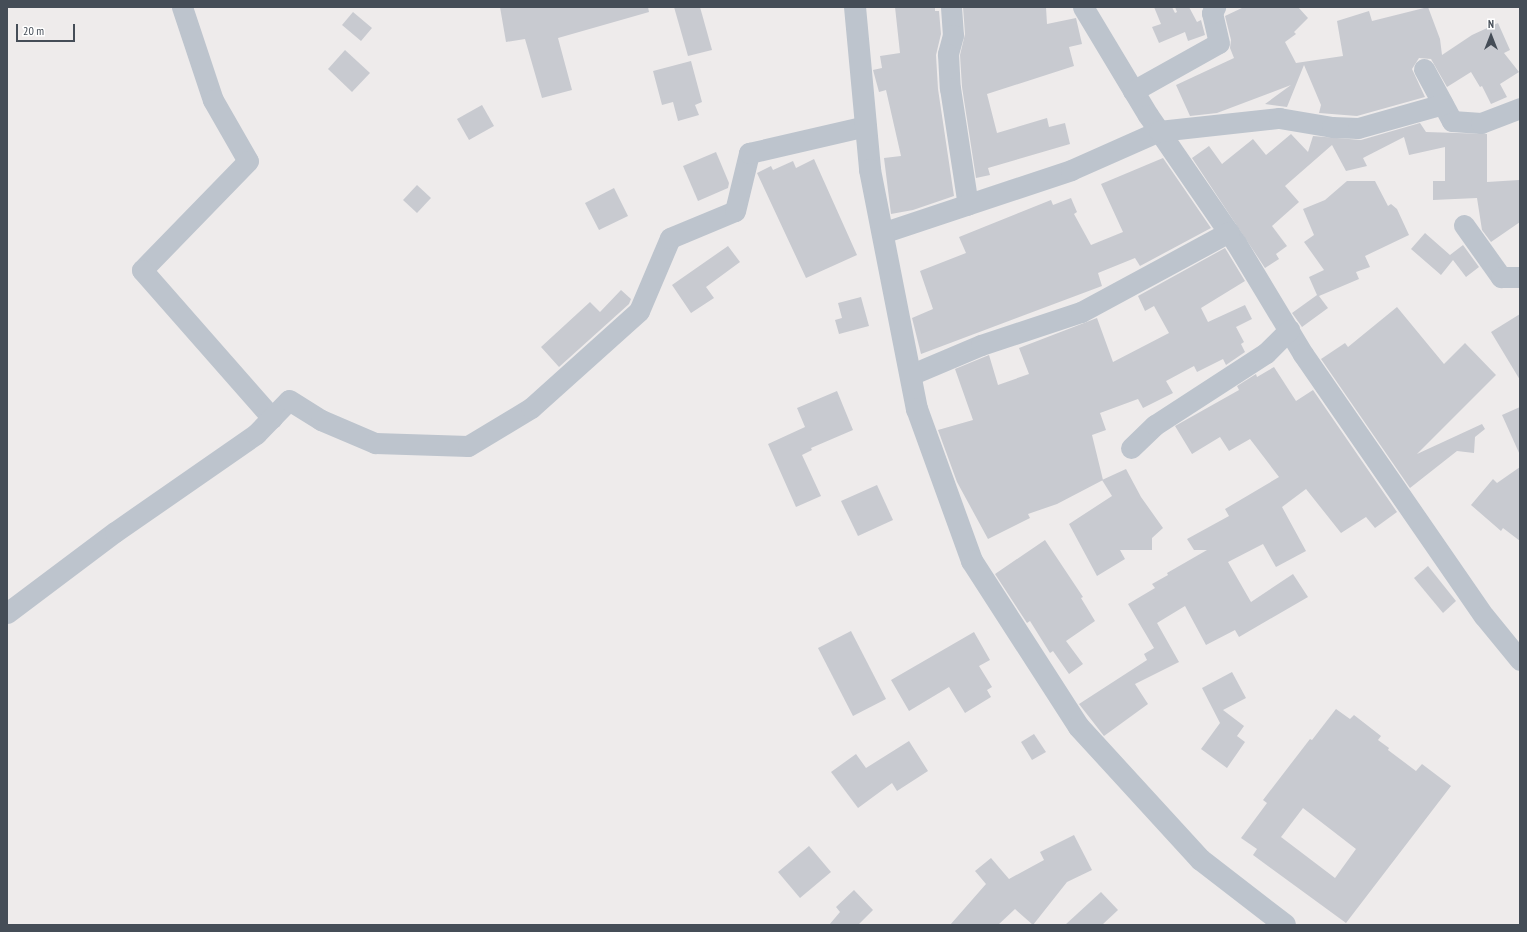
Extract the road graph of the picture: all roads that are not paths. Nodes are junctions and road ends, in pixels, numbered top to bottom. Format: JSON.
{"nodes":[{"id":1,"x":182,"y":7,"type":"edge"},
{"id":2,"x":855,"y":7,"type":"edge"},
{"id":3,"x":951,"y":7,"type":"edge"},
{"id":4,"x":1083,"y":7,"type":"edge"},
{"id":5,"x":1215,"y":7,"type":"edge"},
{"id":6,"x":1424,"y":69,"type":"dead end"},
{"id":7,"x":1133,"y":91,"type":"junction"},
{"id":8,"x":1443,"y":104,"type":"junction"},
{"id":9,"x":1520,"y":108,"type":"edge"},
{"id":10,"x":866,"y":126,"type":"junction"},
{"id":11,"x":1159,"y":131,"type":"junction"},
{"id":12,"x":968,"y":204,"type":"junction"},
{"id":13,"x":1464,"y":225,"type":"dead end"},
{"id":14,"x":1229,"y":232,"type":"junction"},
{"id":15,"x":882,"y":234,"type":"junction"},
{"id":16,"x":1520,"y":277,"type":"edge"},
{"id":17,"x":1289,"y":330,"type":"junction"},
{"id":18,"x":910,"y":375,"type":"junction"},
{"id":19,"x":272,"y":418,"type":"junction"},
{"id":20,"x":1131,"y":448,"type":"dead end"},
{"id":21,"x":7,"y":613,"type":"edge"},
{"id":22,"x":1520,"y":660,"type":"edge"},
{"id":23,"x":1285,"y":925,"type":"edge"}],
"edges":[{"from":1,"to":19,"type":"street"},
{"from":2,"to":10,"type":"street"},
{"from":3,"to":12,"type":"street"},
{"from":4,"to":7,"type":"street"},
{"from":5,"to":7,"type":"street"},
{"from":6,"to":8,"type":"street"},
{"from":7,"to":11,"type":"street"},
{"from":8,"to":9,"type":"street"},
{"from":8,"to":11,"type":"street"},
{"from":10,"to":15,"type":"street"},
{"from":10,"to":19,"type":"street"},
{"from":11,"to":12,"type":"street"},
{"from":11,"to":14,"type":"street"},
{"from":12,"to":15,"type":"street"},
{"from":13,"to":16,"type":"street"},
{"from":14,"to":17,"type":"street"},
{"from":14,"to":18,"type":"street"},
{"from":15,"to":18,"type":"street"},
{"from":17,"to":20,"type":"street"},
{"from":17,"to":22,"type":"street"},
{"from":18,"to":23,"type":"street"},
{"from":19,"to":21,"type":"street"}]}
